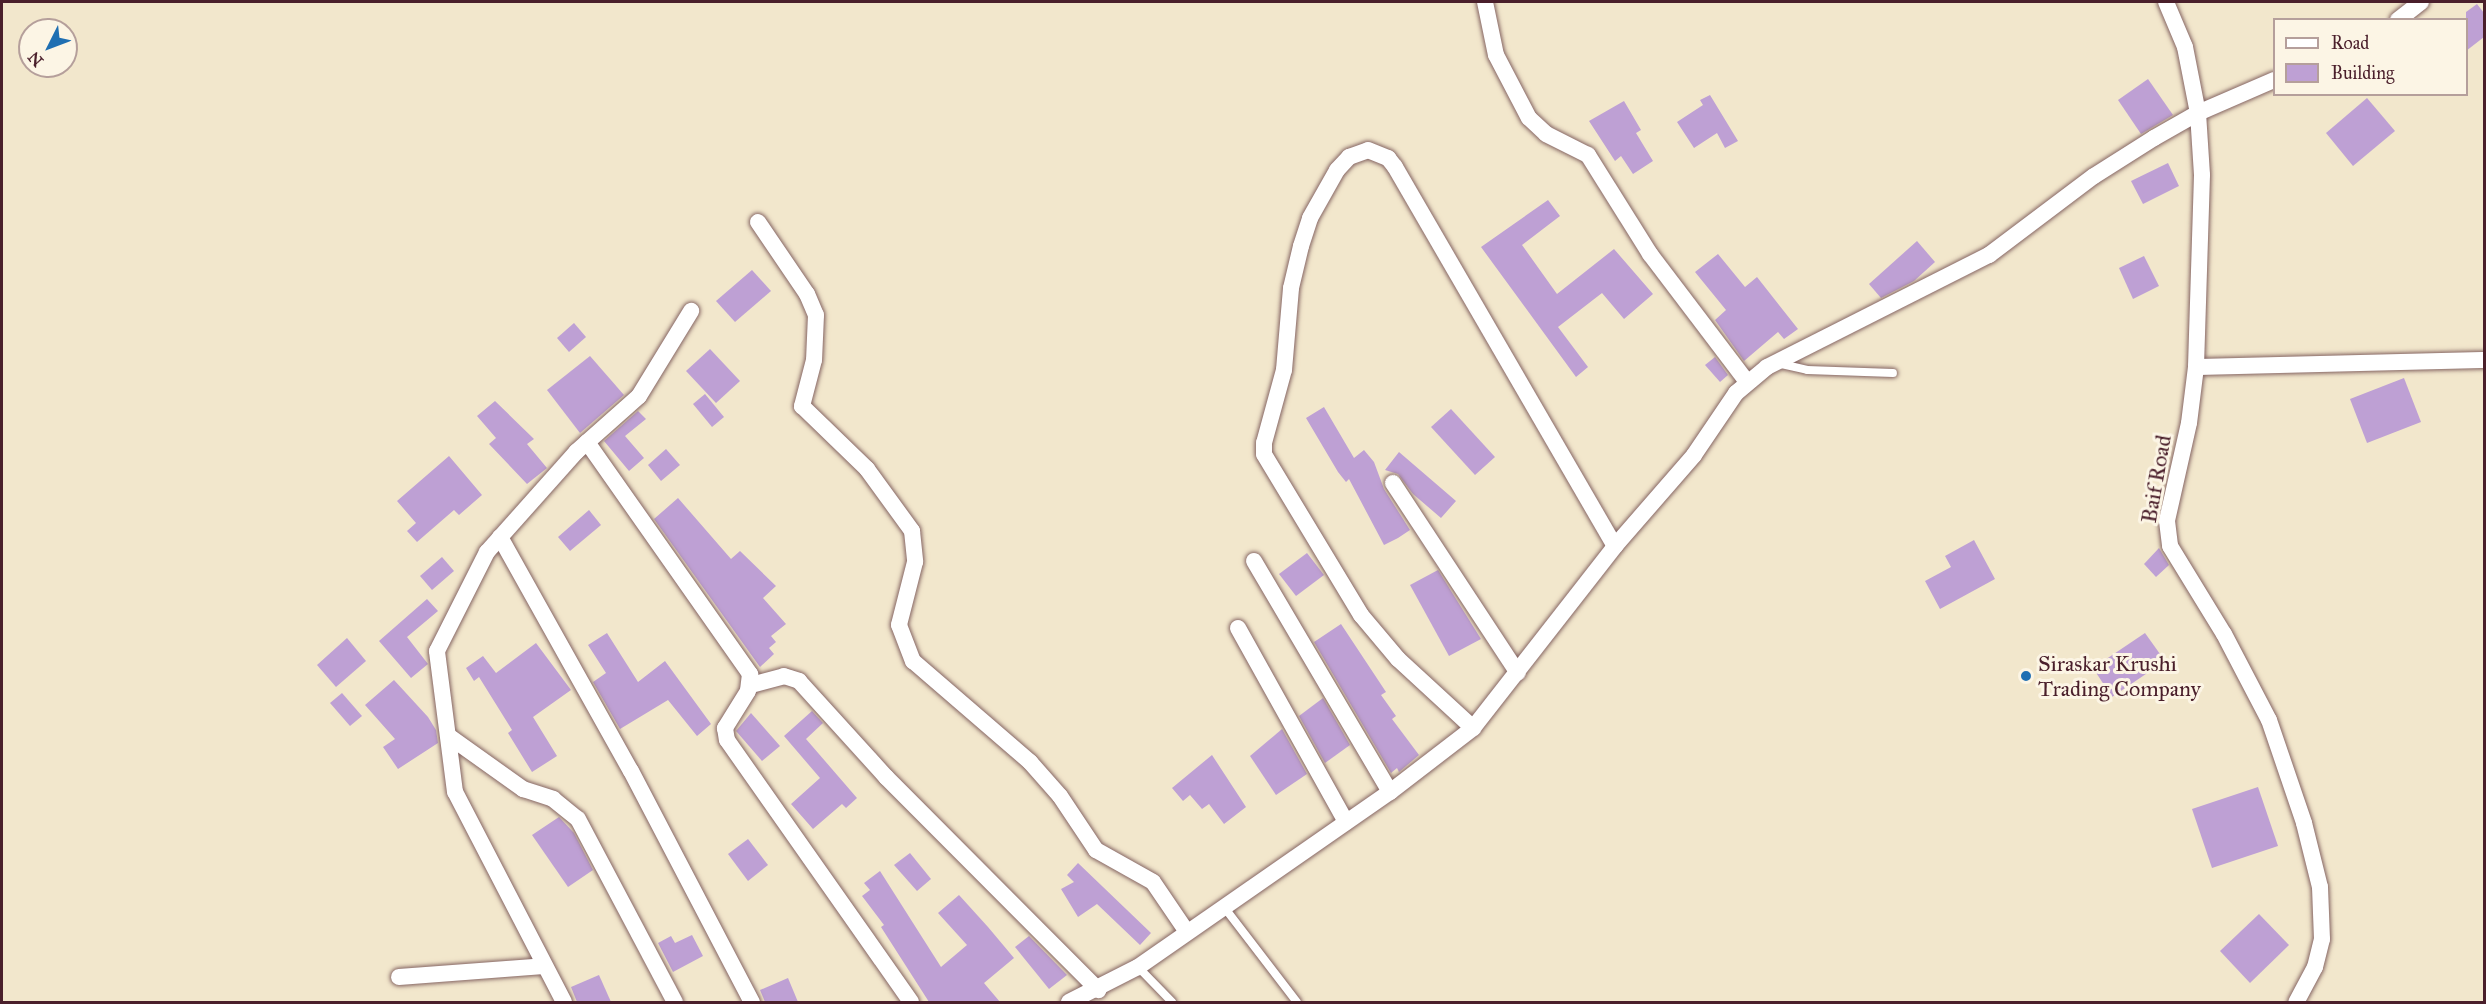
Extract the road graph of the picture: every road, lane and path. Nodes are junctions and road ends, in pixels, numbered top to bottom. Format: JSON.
{"nodes":[{"id":1,"x":1485,"y":2,"type":"edge"},
{"id":2,"x":2166,"y":2,"type":"edge"},
{"id":3,"x":2421,"y":2,"type":"edge"},
{"id":4,"x":2401,"y":18,"type":"edge"},
{"id":5,"x":2273,"y":80,"type":"edge"},
{"id":6,"x":2198,"y":113,"type":"junction"},
{"id":7,"x":758,"y":222,"type":"dead end"},
{"id":8,"x":692,"y":311,"type":"dead end"},
{"id":9,"x":1774,"y":362,"type":"junction"},
{"id":10,"x":2481,"y":364,"type":"edge"},
{"id":11,"x":2196,"y":367,"type":"junction"},
{"id":12,"x":1893,"y":373,"type":"dead end"},
{"id":13,"x":1747,"y":382,"type":"junction"},
{"id":14,"x":587,"y":442,"type":"junction"},
{"id":15,"x":1393,"y":483,"type":"dead end"},
{"id":16,"x":500,"y":537,"type":"junction"},
{"id":17,"x":1615,"y":546,"type":"junction"},
{"id":18,"x":1254,"y":561,"type":"dead end"},
{"id":19,"x":1238,"y":628,"type":"dead end"},
{"id":20,"x":1518,"y":673,"type":"junction"},
{"id":21,"x":751,"y":685,"type":"junction"},
{"id":22,"x":1473,"y":728,"type":"junction"},
{"id":23,"x":450,"y":737,"type":"junction"},
{"id":24,"x":1390,"y":792,"type":"junction"},
{"id":25,"x":1346,"y":822,"type":"junction"},
{"id":26,"x":1224,"y":907,"type":"junction"},
{"id":27,"x":1187,"y":932,"type":"junction"},
{"id":28,"x":544,"y":966,"type":"junction"},
{"id":29,"x":1138,"y":967,"type":"junction"},
{"id":30,"x":399,"y":977,"type":"dead end"},
{"id":31,"x":1098,"y":990,"type":"junction"},
{"id":32,"x":564,"y":1002,"type":"edge"},
{"id":33,"x":675,"y":1002,"type":"edge"},
{"id":34,"x":752,"y":1002,"type":"edge"},
{"id":35,"x":911,"y":1002,"type":"edge"},
{"id":36,"x":1070,"y":1002,"type":"edge"},
{"id":37,"x":1172,"y":1002,"type":"edge"},
{"id":38,"x":1297,"y":1002,"type":"edge"},
{"id":39,"x":2296,"y":1002,"type":"edge"}],
"edges":[{"from":1,"to":13,"type":"street"},
{"from":2,"to":6,"type":"street","name":"Baif Road"},
{"from":3,"to":4,"type":"street"},
{"from":5,"to":6,"type":"street"},
{"from":6,"to":9,"type":"street"},
{"from":6,"to":11,"type":"street","name":"Baif Road"},
{"from":7,"to":27,"type":"street"},
{"from":8,"to":14,"type":"street"},
{"from":9,"to":12,"type":"lane"},
{"from":9,"to":13,"type":"street"},
{"from":10,"to":11,"type":"street"},
{"from":11,"to":39,"type":"street","name":"Baif Road"},
{"from":13,"to":17,"type":"street"},
{"from":14,"to":16,"type":"street"},
{"from":14,"to":21,"type":"street"},
{"from":15,"to":20,"type":"street"},
{"from":16,"to":23,"type":"street"},
{"from":16,"to":34,"type":"street"},
{"from":17,"to":20,"type":"street"},
{"from":17,"to":22,"type":"street"},
{"from":18,"to":24,"type":"street"},
{"from":19,"to":25,"type":"street"},
{"from":20,"to":22,"type":"street"},
{"from":21,"to":31,"type":"street"},
{"from":21,"to":35,"type":"street"},
{"from":22,"to":24,"type":"street"},
{"from":23,"to":28,"type":"street"},
{"from":23,"to":33,"type":"street"},
{"from":24,"to":25,"type":"street"},
{"from":25,"to":26,"type":"street"},
{"from":26,"to":27,"type":"street"},
{"from":26,"to":38,"type":"lane"},
{"from":27,"to":29,"type":"street"},
{"from":28,"to":30,"type":"street"},
{"from":28,"to":32,"type":"street"},
{"from":29,"to":31,"type":"street"},
{"from":29,"to":37,"type":"lane"},
{"from":31,"to":36,"type":"street"}]}
